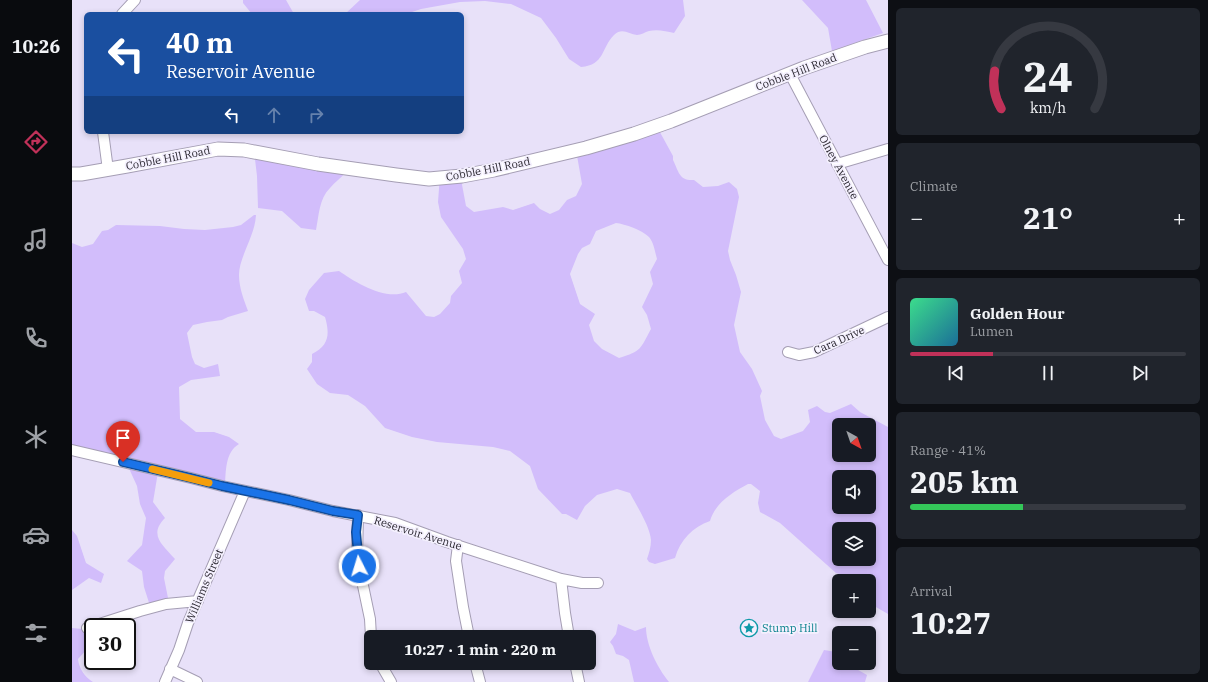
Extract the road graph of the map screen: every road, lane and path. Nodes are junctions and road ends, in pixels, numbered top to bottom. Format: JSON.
{"nodes":[{"id":1,"x":135,"y":0,"type":"edge"},
{"id":2,"x":124,"y":12,"type":"edge"},
{"id":3,"x":888,"y":41,"type":"edge"},
{"id":4,"x":790,"y":74,"type":"junction"},
{"id":5,"x":103,"y":134,"type":"edge"},
{"id":6,"x":888,"y":149,"type":"edge"},
{"id":7,"x":837,"y":164,"type":"junction"},
{"id":8,"x":108,"y":170,"type":"junction"},
{"id":9,"x":72,"y":174,"type":"edge"},
{"id":10,"x":886,"y":250,"type":"edge"},
{"id":11,"x":888,"y":260,"type":"edge"},
{"id":12,"x":888,"y":317,"type":"edge"},
{"id":13,"x":788,"y":352,"type":"dead end"},
{"id":14,"x":72,"y":450,"type":"edge"},
{"id":15,"x":245,"y":490,"type":"junction"},
{"id":16,"x":358,"y":515,"type":"junction"},
{"id":17,"x":458,"y":545,"type":"junction"},
{"id":18,"x":561,"y":579,"type":"junction"},
{"id":19,"x":598,"y":583,"type":"dead end"},
{"id":20,"x":198,"y":601,"type":"junction"},
{"id":21,"x":118,"y":618,"type":"edge"},
{"id":22,"x":371,"y":630,"type":"edge"},
{"id":23,"x":468,"y":630,"type":"edge"},
{"id":24,"x":568,"y":630,"type":"edge"},
{"id":25,"x":170,"y":669,"type":"junction"},
{"id":26,"x":384,"y":670,"type":"edge"},
{"id":27,"x":477,"y":670,"type":"edge"},
{"id":28,"x":576,"y":670,"type":"edge"},
{"id":29,"x":165,"y":682,"type":"edge"},
{"id":30,"x":197,"y":682,"type":"edge"},
{"id":31,"x":391,"y":682,"type":"edge"},
{"id":32,"x":480,"y":682,"type":"edge"},
{"id":33,"x":579,"y":682,"type":"edge"}],
"edges":[{"from":1,"to":2,"type":"street"},
{"from":3,"to":4,"type":"street","name":"Cobble Hill Road"},
{"from":4,"to":7,"type":"street","name":"Olney Avenue"},
{"from":4,"to":8,"type":"street","name":"Cobble Hill Road"},
{"from":5,"to":8,"type":"street"},
{"from":6,"to":7,"type":"street"},
{"from":7,"to":10,"type":"street","name":"Olney Avenue"},
{"from":8,"to":9,"type":"street","name":"Cobble Hill Road"},
{"from":10,"to":11,"type":"street","name":"Olney Avenue"},
{"from":12,"to":13,"type":"street","name":"Cara Drive"},
{"from":14,"to":15,"type":"street","name":"Reservoir Avenue"},
{"from":15,"to":16,"type":"street","name":"Reservoir Avenue"},
{"from":15,"to":20,"type":"street","name":"Williams Street"},
{"from":16,"to":17,"type":"street","name":"Reservoir Avenue"},
{"from":16,"to":22,"type":"street"},
{"from":17,"to":18,"type":"street","name":"Reservoir Avenue"},
{"from":17,"to":23,"type":"street"},
{"from":18,"to":19,"type":"street","name":"Reservoir Avenue"},
{"from":18,"to":24,"type":"street"},
{"from":20,"to":21,"type":"street"},
{"from":20,"to":25,"type":"street","name":"Williams Street"},
{"from":25,"to":29,"type":"street","name":"Williams Street"},
{"from":25,"to":30,"type":"street"},
{"from":26,"to":31,"type":"street"},
{"from":27,"to":32,"type":"street"},
{"from":28,"to":33,"type":"street"}]}
